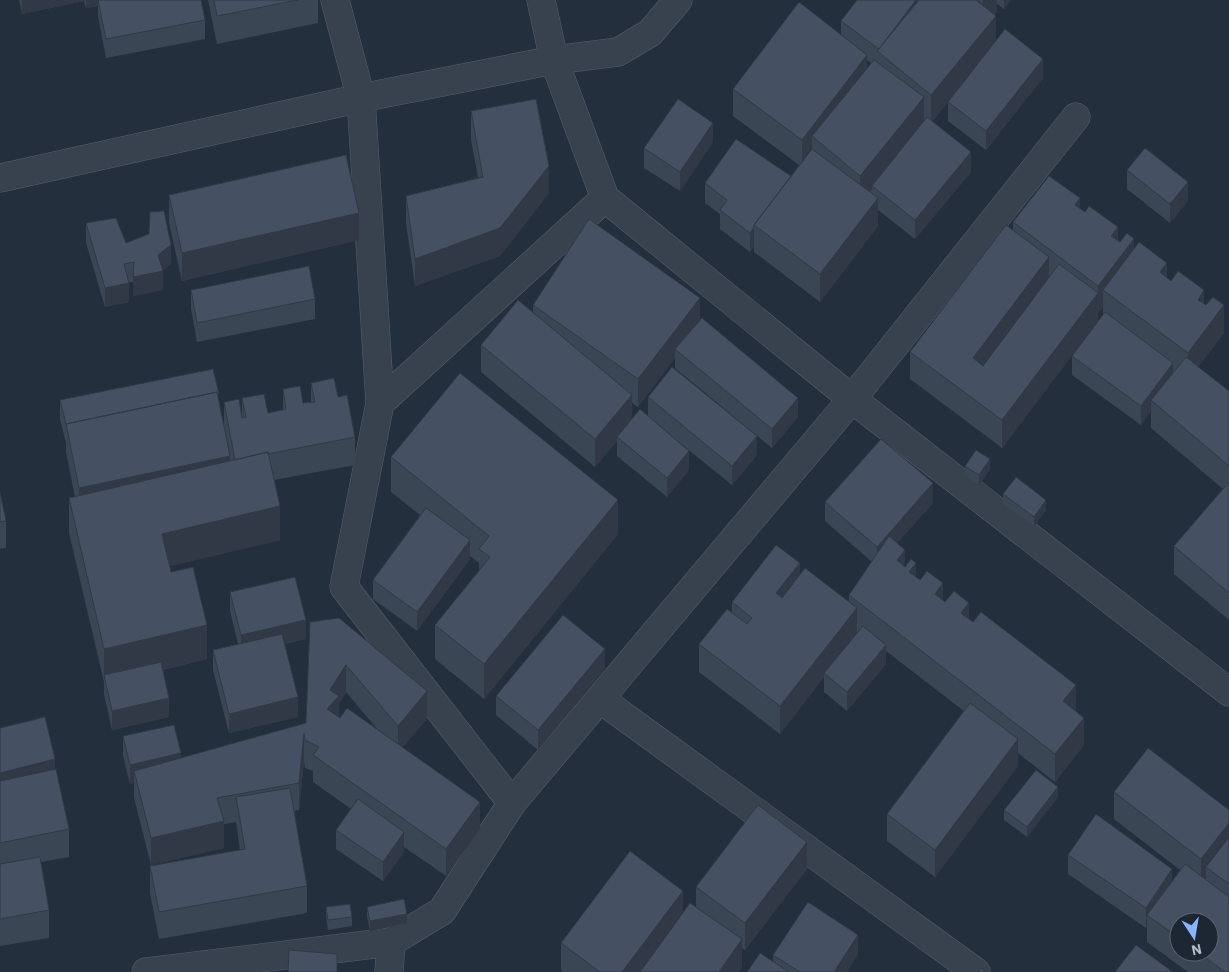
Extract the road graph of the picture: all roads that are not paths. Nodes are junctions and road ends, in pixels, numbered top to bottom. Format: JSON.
{"nodes":[{"id":1,"x":335,"y":0,"type":"edge"},
{"id":2,"x":542,"y":0,"type":"edge"},
{"id":3,"x":678,"y":0,"type":"edge"},
{"id":4,"x":554,"y":60,"type":"junction"},
{"id":5,"x":361,"y":98,"type":"junction"},
{"id":6,"x":1076,"y":117,"type":"dead end"},
{"id":7,"x":0,"y":178,"type":"edge"},
{"id":8,"x":605,"y":198,"type":"junction"},
{"id":9,"x":852,"y":399,"type":"junction"},
{"id":10,"x":380,"y":403,"type":"junction"},
{"id":11,"x":1229,"y":692,"type":"edge"},
{"id":12,"x":600,"y":699,"type":"junction"},
{"id":13,"x":512,"y":803,"type":"junction"},
{"id":14,"x":391,"y":942,"type":"junction"},
{"id":15,"x":146,"y":972,"type":"edge"},
{"id":16,"x":389,"y":972,"type":"edge"},
{"id":17,"x":976,"y":972,"type":"edge"}],
"edges":[{"from":1,"to":5,"type":"street"},
{"from":2,"to":4,"type":"street"},
{"from":3,"to":4,"type":"street"},
{"from":4,"to":5,"type":"street"},
{"from":4,"to":8,"type":"street"},
{"from":5,"to":7,"type":"street"},
{"from":5,"to":10,"type":"street"},
{"from":6,"to":9,"type":"street"},
{"from":8,"to":9,"type":"street"},
{"from":8,"to":10,"type":"street"},
{"from":9,"to":11,"type":"street"},
{"from":9,"to":12,"type":"street"},
{"from":10,"to":13,"type":"street"},
{"from":12,"to":13,"type":"street"},
{"from":12,"to":17,"type":"street"},
{"from":13,"to":14,"type":"street"},
{"from":14,"to":15,"type":"street"},
{"from":14,"to":16,"type":"street"}]}
